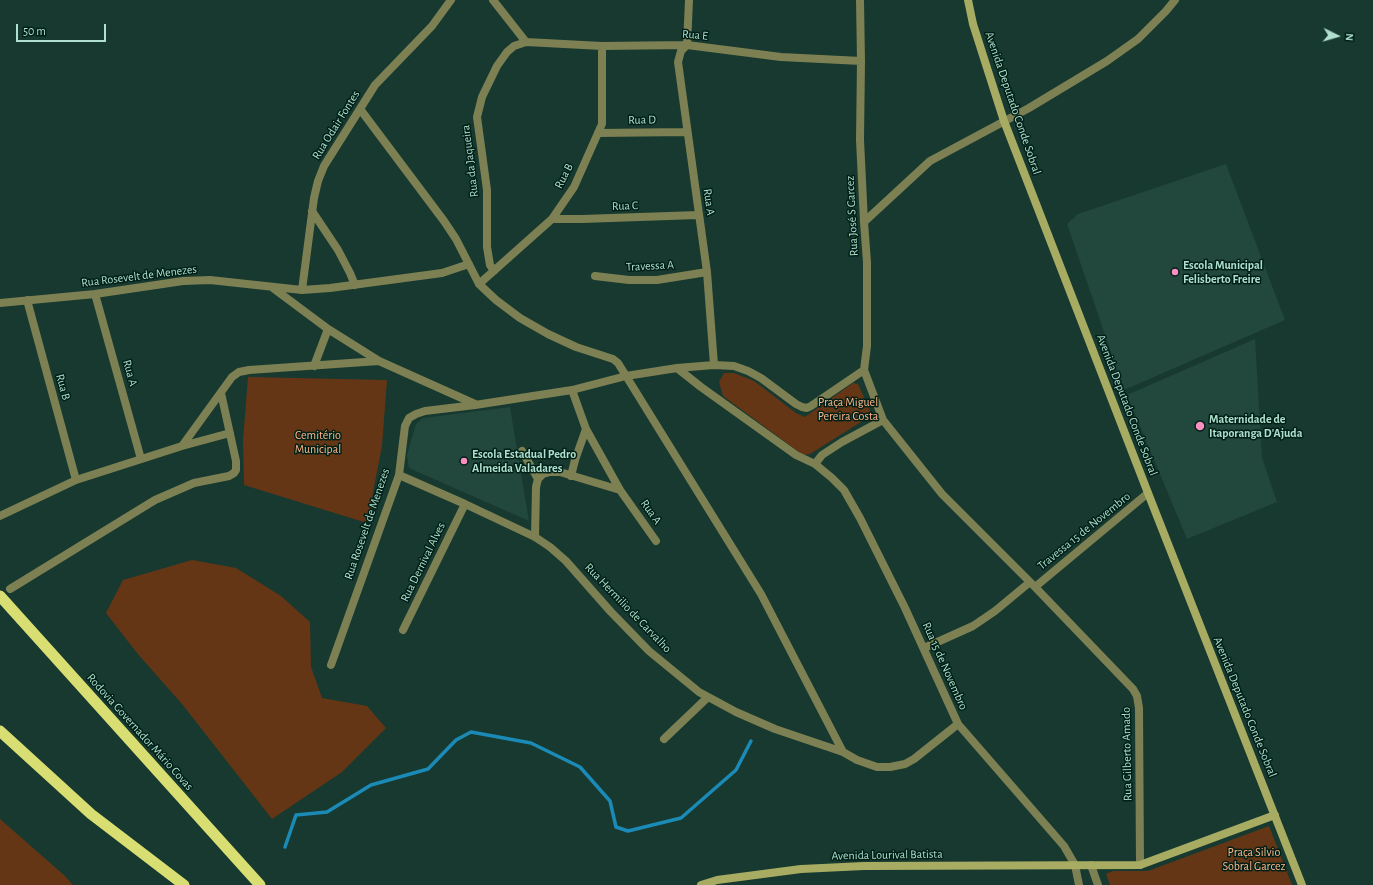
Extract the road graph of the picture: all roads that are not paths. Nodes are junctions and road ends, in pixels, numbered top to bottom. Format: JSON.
{"nodes":[{"id":1,"x":451,"y":0,"type":"edge"},
{"id":2,"x":493,"y":0,"type":"edge"},
{"id":3,"x":689,"y":0,"type":"edge"},
{"id":4,"x":860,"y":0,"type":"edge"},
{"id":5,"x":968,"y":0,"type":"edge"},
{"id":6,"x":1175,"y":0,"type":"edge"},
{"id":7,"x":526,"y":42,"type":"junction"},
{"id":8,"x":687,"y":45,"type":"junction"},
{"id":9,"x":602,"y":46,"type":"junction"},
{"id":10,"x":861,"y":61,"type":"junction"},
{"id":11,"x":360,"y":109,"type":"junction"},
{"id":12,"x":1004,"y":121,"type":"junction"},
{"id":13,"x":687,"y":132,"type":"junction"},
{"id":14,"x":598,"y":133,"type":"junction"},
{"id":15,"x":312,"y":211,"type":"junction"},
{"id":16,"x":698,"y":215,"type":"junction"},
{"id":17,"x":552,"y":219,"type":"junction"},
{"id":18,"x":864,"y":222,"type":"junction"},
{"id":19,"x":469,"y":264,"type":"junction"},
{"id":20,"x":494,"y":271,"type":"junction"},
{"id":21,"x":707,"y":272,"type":"junction"},
{"id":22,"x":595,"y":276,"type":"dead end"},
{"id":23,"x":479,"y":284,"type":"junction"},
{"id":24,"x":355,"y":285,"type":"junction"},
{"id":25,"x":273,"y":288,"type":"junction"},
{"id":26,"x":302,"y":290,"type":"junction"},
{"id":27,"x":95,"y":294,"type":"junction"},
{"id":28,"x":27,"y":300,"type":"junction"},
{"id":29,"x":0,"y":303,"type":"edge"},
{"id":30,"x":328,"y":329,"type":"junction"},
{"id":31,"x":379,"y":361,"type":"junction"},
{"id":32,"x":714,"y":365,"type":"junction"},
{"id":33,"x":314,"y":366,"type":"junction"},
{"id":34,"x":677,"y":368,"type":"junction"},
{"id":35,"x":864,"y":370,"type":"junction"},
{"id":36,"x":626,"y":376,"type":"junction"},
{"id":37,"x":572,"y":390,"type":"junction"},
{"id":38,"x":221,"y":393,"type":"junction"},
{"id":39,"x":475,"y":405,"type":"junction"},
{"id":40,"x":883,"y":420,"type":"junction"},
{"id":41,"x":586,"y":429,"type":"junction"},
{"id":42,"x":230,"y":433,"type":"junction"},
{"id":43,"x":182,"y":446,"type":"junction"},
{"id":44,"x":522,"y":451,"type":"dead end"},
{"id":45,"x":141,"y":459,"type":"junction"},
{"id":46,"x":815,"y":464,"type":"junction"},
{"id":47,"x":399,"y":476,"type":"junction"},
{"id":48,"x":571,"y":476,"type":"junction"},
{"id":49,"x":538,"y":479,"type":"junction"},
{"id":50,"x":76,"y":480,"type":"junction"},
{"id":51,"x":620,"y":490,"type":"junction"},
{"id":52,"x":1148,"y":494,"type":"junction"},
{"id":53,"x":465,"y":504,"type":"junction"},
{"id":54,"x":0,"y":516,"type":"edge"},
{"id":55,"x":535,"y":537,"type":"junction"},
{"id":56,"x":656,"y":541,"type":"dead end"},
{"id":57,"x":1032,"y":584,"type":"junction"},
{"id":58,"x":10,"y":589,"type":"dead end"},
{"id":59,"x":0,"y":596,"type":"edge"},
{"id":60,"x":0,"y":607,"type":"edge"},
{"id":61,"x":11,"y":608,"type":"junction"},
{"id":62,"x":403,"y":630,"type":"dead end"},
{"id":63,"x":924,"y":648,"type":"junction"},
{"id":64,"x":331,"y":665,"type":"dead end"},
{"id":65,"x":708,"y":697,"type":"junction"},
{"id":66,"x":958,"y":724,"type":"junction"},
{"id":67,"x":0,"y":731,"type":"edge"},
{"id":68,"x":664,"y":740,"type":"dead end"},
{"id":69,"x":843,"y":752,"type":"junction"},
{"id":70,"x":1275,"y":815,"type":"junction"},
{"id":71,"x":1075,"y":865,"type":"junction"},
{"id":72,"x":1091,"y":865,"type":"junction"},
{"id":73,"x":1140,"y":865,"type":"junction"},
{"id":74,"x":184,"y":885,"type":"edge"},
{"id":75,"x":260,"y":885,"type":"edge"},
{"id":76,"x":701,"y":885,"type":"edge"},
{"id":77,"x":1079,"y":885,"type":"edge"},
{"id":78,"x":1098,"y":885,"type":"edge"},
{"id":79,"x":1302,"y":885,"type":"edge"}],
"edges":[{"from":1,"to":11,"type":"street","name":"Rua Odair Fontes"},
{"from":2,"to":7,"type":"street"},
{"from":3,"to":8,"type":"street"},
{"from":4,"to":10,"type":"street","name":"Rua José S Garcez"},
{"from":5,"to":12,"type":"main road","name":"Avenida Deputado Conde Sobral"},
{"from":6,"to":12,"type":"street"},
{"from":7,"to":9,"type":"street","name":"Rua E"},
{"from":7,"to":20,"type":"street","name":"Rua da Jaqueira"},
{"from":8,"to":9,"type":"street","name":"Rua E"},
{"from":8,"to":10,"type":"street","name":"Rua E"},
{"from":8,"to":13,"type":"street","name":"Rua A"},
{"from":9,"to":14,"type":"street","name":"Rua B"},
{"from":10,"to":18,"type":"street","name":"Rua José S Garcez"},
{"from":11,"to":15,"type":"street","name":"Rua Odair Fontes"},
{"from":11,"to":19,"type":"street"},
{"from":12,"to":18,"type":"street"},
{"from":12,"to":52,"type":"main road","name":"Avenida Deputado Conde Sobral"},
{"from":13,"to":14,"type":"street","name":"Rua D"},
{"from":13,"to":16,"type":"street","name":"Rua A"},
{"from":14,"to":17,"type":"street","name":"Rua B"},
{"from":15,"to":24,"type":"street"},
{"from":15,"to":26,"type":"street","name":"Rua Odair Fontes"},
{"from":16,"to":17,"type":"street","name":"Rua C"},
{"from":16,"to":21,"type":"street","name":"Rua A"},
{"from":17,"to":20,"type":"street","name":"Rua B"},
{"from":18,"to":35,"type":"street","name":"Rua José S Garcez"},
{"from":19,"to":23,"type":"street"},
{"from":19,"to":24,"type":"street","name":"Rua Rosevelt de Menezes"},
{"from":20,"to":23,"type":"street","name":"Rua B"},
{"from":21,"to":22,"type":"street","name":"Travessa A"},
{"from":21,"to":32,"type":"street","name":"Rua A"},
{"from":23,"to":36,"type":"street"},
{"from":24,"to":26,"type":"street","name":"Rua Rosevelt de Menezes"},
{"from":25,"to":26,"type":"street","name":"Rua Rosevelt de Menezes"},
{"from":25,"to":27,"type":"street","name":"Rua Rosevelt de Menezes"},
{"from":25,"to":30,"type":"street"},
{"from":27,"to":28,"type":"street","name":"Rua Rosevelt de Menezes"},
{"from":27,"to":45,"type":"street","name":"Rua A"},
{"from":28,"to":29,"type":"street","name":"Rua Rosevelt de Menezes"},
{"from":28,"to":50,"type":"street","name":"Rua B"},
{"from":30,"to":31,"type":"street"},
{"from":30,"to":33,"type":"street"},
{"from":31,"to":33,"type":"street"},
{"from":31,"to":39,"type":"street"},
{"from":32,"to":34,"type":"street"},
{"from":32,"to":35,"type":"street"},
{"from":33,"to":38,"type":"street"},
{"from":34,"to":36,"type":"street","name":"Rua Rosevelt de Menezes"},
{"from":34,"to":46,"type":"street"},
{"from":35,"to":40,"type":"street"},
{"from":36,"to":37,"type":"street","name":"Rua Rosevelt de Menezes"},
{"from":36,"to":69,"type":"street"},
{"from":37,"to":39,"type":"street","name":"Rua Rosevelt de Menezes"},
{"from":37,"to":41,"type":"street","name":"Rua A"},
{"from":38,"to":42,"type":"street"},
{"from":38,"to":43,"type":"street"},
{"from":39,"to":47,"type":"street","name":"Rua Rosevelt de Menezes"},
{"from":40,"to":46,"type":"street"},
{"from":40,"to":57,"type":"street","name":"Rua Gilberto Amado"},
{"from":41,"to":48,"type":"street"},
{"from":41,"to":51,"type":"street","name":"Rua A"},
{"from":42,"to":43,"type":"street"},
{"from":42,"to":58,"type":"street"},
{"from":43,"to":45,"type":"street"},
{"from":44,"to":49,"type":"street"},
{"from":45,"to":50,"type":"street"},
{"from":46,"to":63,"type":"street","name":"Rua 15 de Novembro"},
{"from":47,"to":53,"type":"street","name":"Rua Hermilio de Carvalho"},
{"from":47,"to":64,"type":"street","name":"Rua Rosevelt de Menezes"},
{"from":48,"to":49,"type":"street"},
{"from":48,"to":51,"type":"street"},
{"from":49,"to":55,"type":"street"},
{"from":50,"to":54,"type":"street"},
{"from":51,"to":56,"type":"street","name":"Rua A"},
{"from":52,"to":57,"type":"street","name":"Travessa 15 de Novembro"},
{"from":52,"to":70,"type":"main road","name":"Avenida Deputado Conde Sobral"},
{"from":53,"to":55,"type":"street","name":"Rua Hermilio de Carvalho"},
{"from":53,"to":62,"type":"street","name":"Rua Dernival Alves"},
{"from":55,"to":65,"type":"street","name":"Rua Hermilio de Carvalho"},
{"from":57,"to":63,"type":"street","name":"Travessa 15 de Novembro"},
{"from":57,"to":73,"type":"street","name":"Rua Gilberto Amado"},
{"from":59,"to":61,"type":"highway","name":"Rodovia Governador Mário Covas"},
{"from":60,"to":61,"type":"highway"},
{"from":61,"to":75,"type":"highway","name":"Rodovia Governador Mário Covas"},
{"from":63,"to":66,"type":"street","name":"Rua 15 de Novembro"},
{"from":65,"to":68,"type":"street"},
{"from":65,"to":69,"type":"street","name":"Rua Hermilio de Carvalho"},
{"from":66,"to":69,"type":"street","name":"Rua Hermilio de Carvalho"},
{"from":66,"to":71,"type":"street","name":"Rua 15 de Novembro"},
{"from":67,"to":74,"type":"highway"},
{"from":70,"to":73,"type":"main road"},
{"from":70,"to":79,"type":"main road"},
{"from":71,"to":72,"type":"main road"},
{"from":71,"to":76,"type":"main road","name":"Avenida Lourival Batista"},
{"from":71,"to":77,"type":"street"},
{"from":72,"to":73,"type":"main road"},
{"from":72,"to":78,"type":"street"}]}
